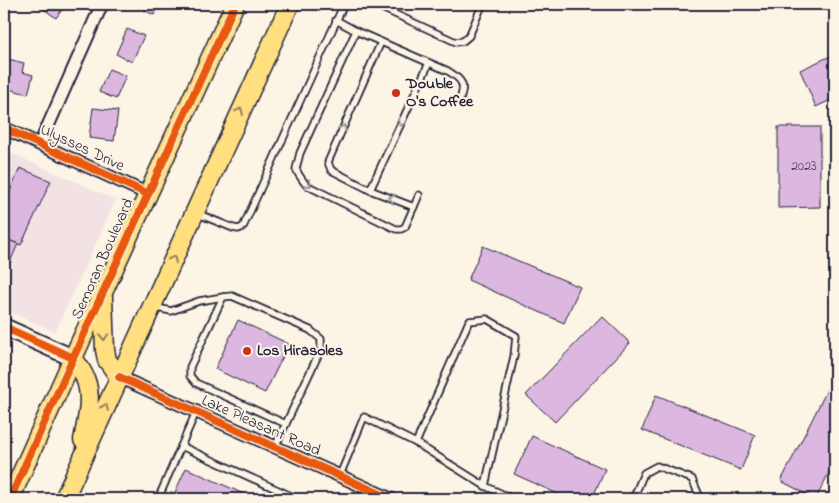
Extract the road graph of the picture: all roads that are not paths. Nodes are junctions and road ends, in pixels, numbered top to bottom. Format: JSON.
{"nodes":[{"id":1,"x":102,"y":4,"type":"edge"},
{"id":2,"x":235,"y":4,"type":"edge"},
{"id":3,"x":290,"y":4,"type":"edge"},
{"id":4,"x":344,"y":4,"type":"edge"},
{"id":5,"x":373,"y":4,"type":"edge"},
{"id":6,"x":481,"y":8,"type":"dead end"},
{"id":7,"x":336,"y":20,"type":"junction"},
{"id":8,"x":356,"y":31,"type":"junction"},
{"id":9,"x":382,"y":42,"type":"junction"},
{"id":10,"x":429,"y":63,"type":"junction"},
{"id":11,"x":460,"y":102,"type":"dead end"},
{"id":12,"x":4,"y":128,"type":"edge"},
{"id":13,"x":40,"y":144,"type":"junction"},
{"id":14,"x":370,"y":190,"type":"junction"},
{"id":15,"x":148,"y":194,"type":"junction"},
{"id":16,"x":419,"y":195,"type":"dead end"},
{"id":17,"x":414,"y":207,"type":"junction"},
{"id":18,"x":194,"y":212,"type":"junction"},
{"id":19,"x":102,"y":294,"type":"junction"},
{"id":20,"x":224,"y":297,"type":"junction"},
{"id":21,"x":151,"y":306,"type":"junction"},
{"id":22,"x":4,"y":327,"type":"edge"},
{"id":23,"x":73,"y":358,"type":"junction"},
{"id":24,"x":119,"y":377,"type":"junction"},
{"id":25,"x":196,"y":412,"type":"junction"},
{"id":26,"x":286,"y":424,"type":"junction"},
{"id":27,"x":416,"y":443,"type":"junction"},
{"id":28,"x":181,"y":446,"type":"junction"},
{"id":29,"x":275,"y":447,"type":"junction"},
{"id":30,"x":78,"y":467,"type":"junction"},
{"id":31,"x":340,"y":476,"type":"junction"},
{"id":32,"x":485,"y":486,"type":"junction"},
{"id":33,"x":10,"y":499,"type":"edge"},
{"id":34,"x":64,"y":499,"type":"edge"},
{"id":35,"x":158,"y":499,"type":"edge"},
{"id":36,"x":298,"y":499,"type":"edge"},
{"id":37,"x":391,"y":499,"type":"edge"},
{"id":38,"x":513,"y":499,"type":"edge"},
{"id":39,"x":633,"y":499,"type":"edge"},
{"id":40,"x":699,"y":499,"type":"edge"}],
"edges":[{"from":1,"to":13,"type":"street"},
{"from":2,"to":15,"type":"main road","name":"Semoran Boulevard"},
{"from":18,"to":3,"type":"main road","one_way":true},
{"from":4,"to":7,"type":"lane"},
{"from":5,"to":6,"type":"lane"},
{"from":7,"to":8,"type":"lane"},
{"from":7,"to":18,"type":"lane"},
{"from":8,"to":9,"type":"lane"},
{"from":8,"to":17,"type":"lane","one_way":true},
{"from":9,"to":10,"type":"lane"},
{"from":14,"to":9,"type":"lane","one_way":true},
{"from":10,"to":11,"type":"lane"},
{"from":10,"to":14,"type":"lane","one_way":true},
{"from":12,"to":13,"type":"street","name":"Ulysses Drive"},
{"from":13,"to":15,"type":"street","name":"Ulysses Drive"},
{"from":17,"to":14,"type":"lane","one_way":true},
{"from":15,"to":19,"type":"main road","name":"Semoran Boulevard"},
{"from":16,"to":17,"type":"lane"},
{"from":21,"to":18,"type":"main road","one_way":true},
{"from":19,"to":23,"type":"main road","name":"Semoran Boulevard"},
{"from":19,"to":24,"type":"main road","one_way":true},
{"from":20,"to":21,"type":"lane"},
{"from":20,"to":26,"type":"lane"},
{"from":20,"to":26,"type":"lane"},
{"from":21,"to":24,"type":"main road"},
{"from":22,"to":23,"type":"street"},
{"from":23,"to":30,"type":"main road"},
{"from":23,"to":33,"type":"main road","name":"Semoran Boulevard"},
{"from":24,"to":25,"type":"street","name":"Lake Pleasant Road"},
{"from":30,"to":24,"type":"main road","one_way":true},
{"from":25,"to":28,"type":"lane"},
{"from":25,"to":29,"type":"street","name":"Lake Pleasant Road"},
{"from":26,"to":29,"type":"lane"},
{"from":27,"to":31,"type":"lane"},
{"from":27,"to":32,"type":"lane"},
{"from":27,"to":32,"type":"lane"},
{"from":28,"to":35,"type":"lane"},
{"from":28,"to":36,"type":"lane"},
{"from":29,"to":31,"type":"street","name":"Lake Pleasant Road"},
{"from":30,"to":34,"type":"main road"},
{"from":31,"to":37,"type":"street","name":"Lake Pleasant Road"},
{"from":32,"to":38,"type":"lane"},
{"from":39,"to":40,"type":"lane"}]}
